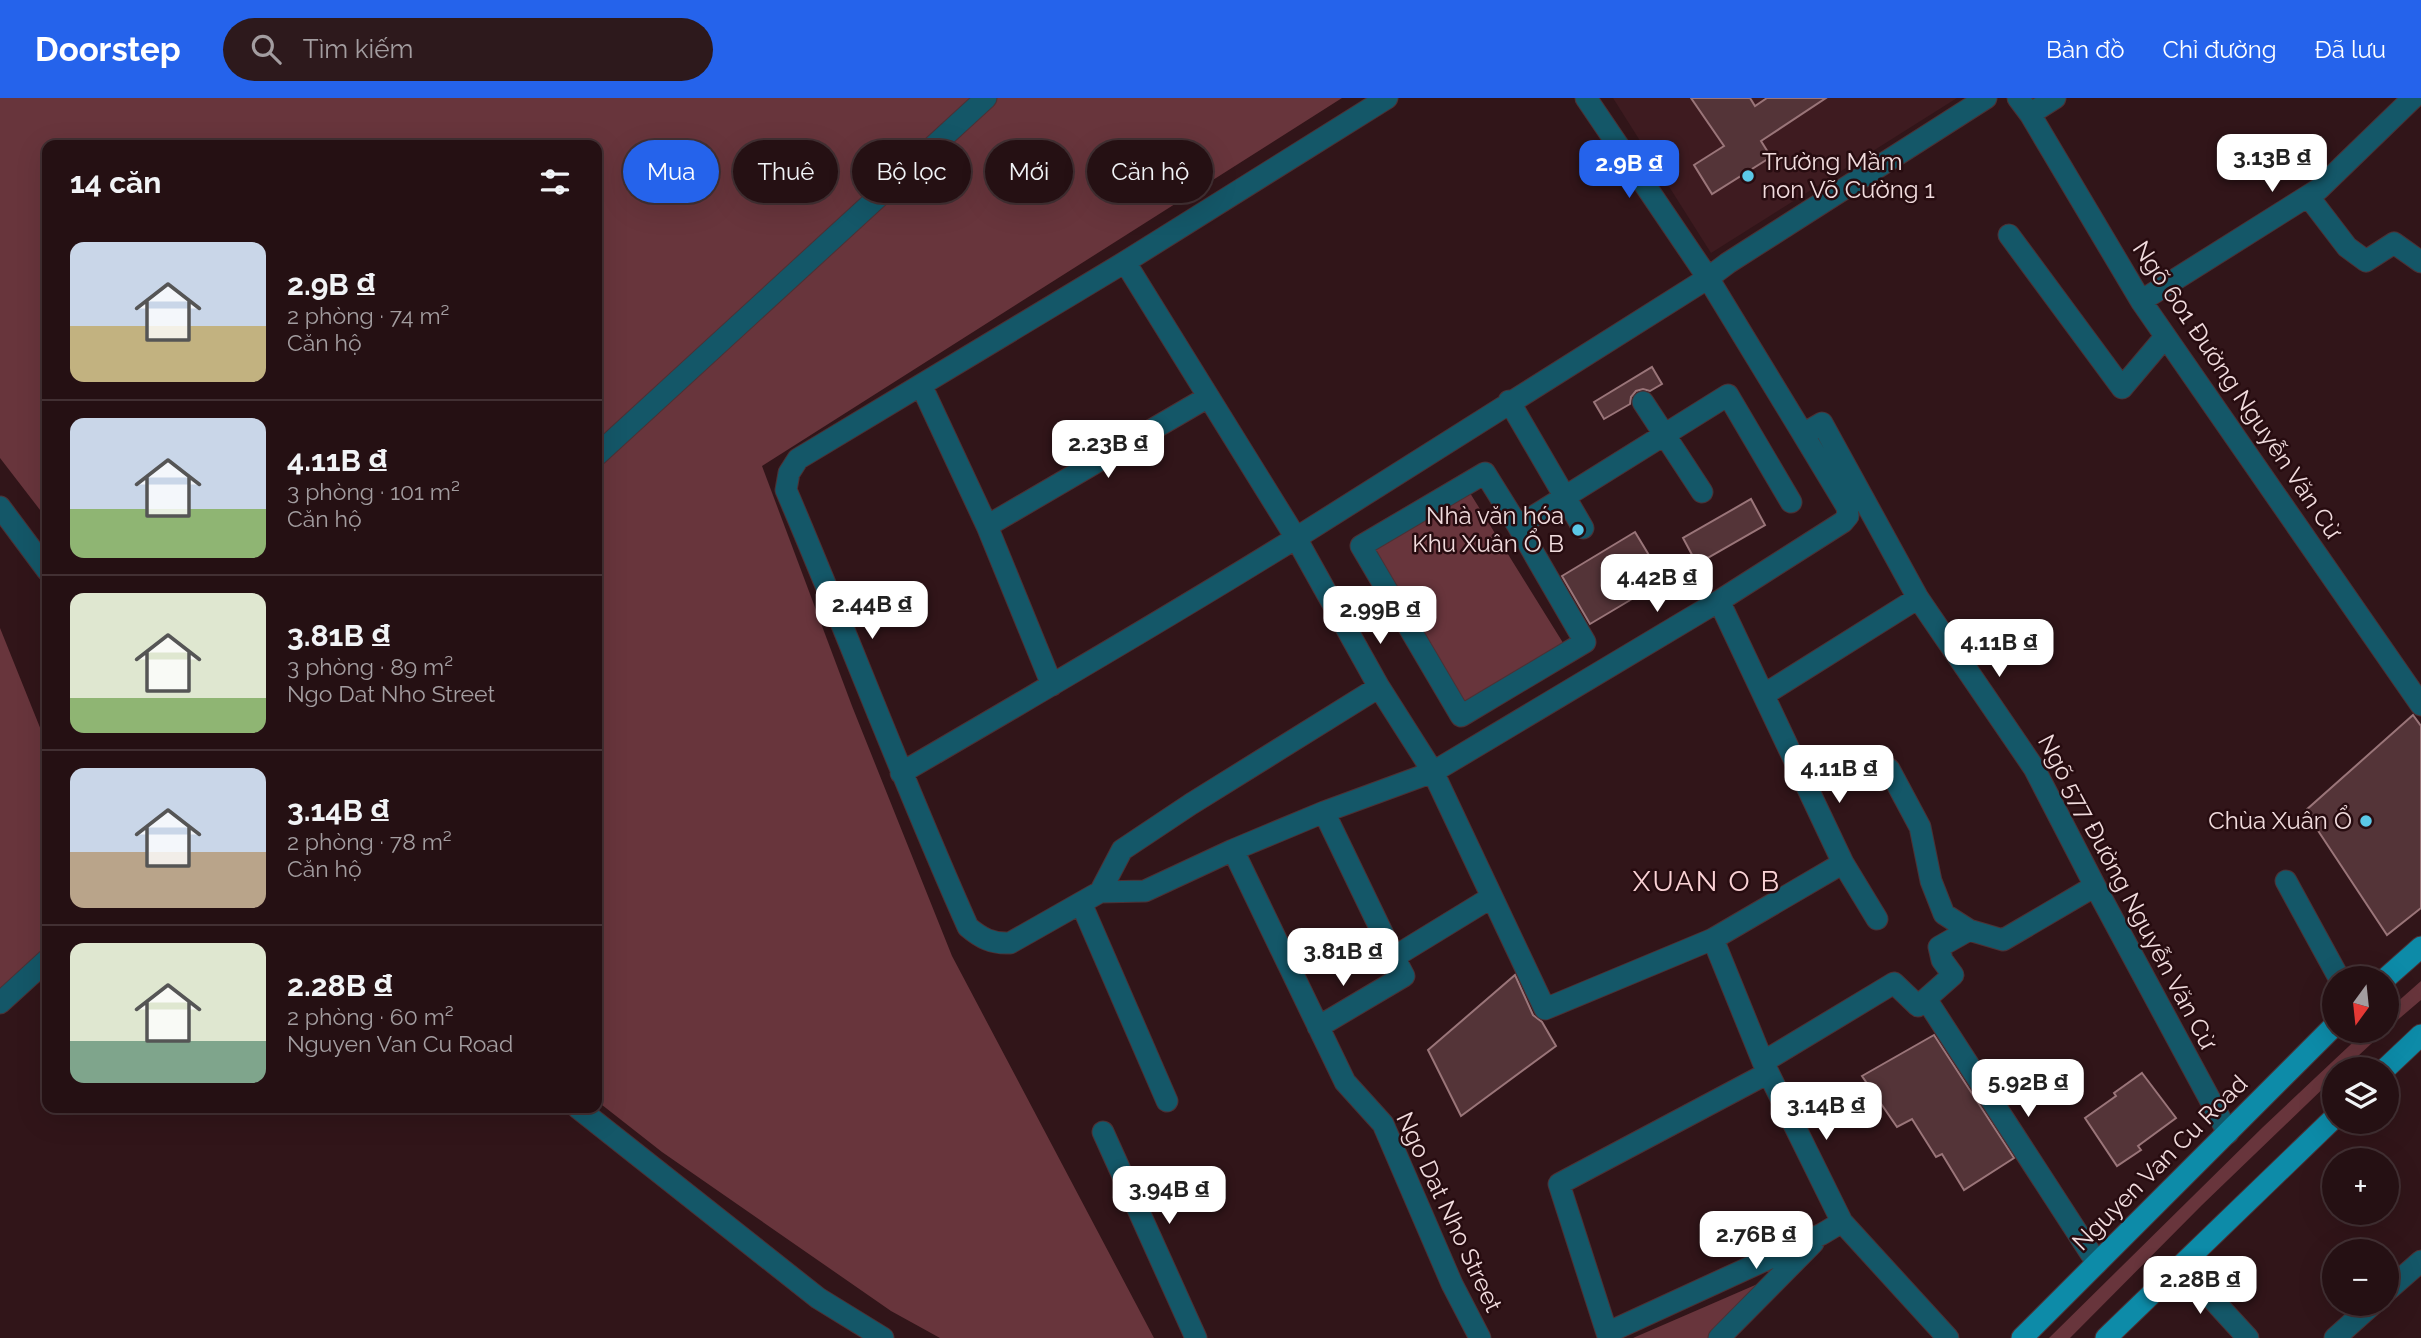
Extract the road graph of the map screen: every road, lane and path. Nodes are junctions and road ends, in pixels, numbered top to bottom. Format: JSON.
{"nodes":[{"id":1,"x":986,"y":98,"type":"edge"},
{"id":2,"x":1387,"y":98,"type":"edge"},
{"id":3,"x":1586,"y":98,"type":"edge"},
{"id":4,"x":1986,"y":98,"type":"edge"},
{"id":5,"x":2055,"y":98,"type":"edge"},
{"id":6,"x":2413,"y":98,"type":"edge"},
{"id":7,"x":2024,"y":106,"type":"edge"},
{"id":8,"x":2308,"y":196,"type":"junction"},
{"id":9,"x":2009,"y":235,"type":"dead end"},
{"id":10,"x":1125,"y":262,"type":"junction"},
{"id":11,"x":2421,"y":262,"type":"edge"},
{"id":12,"x":1708,"y":278,"type":"junction"},
{"id":13,"x":2141,"y":301,"type":"junction"},
{"id":14,"x":2165,"y":337,"type":"junction"},
{"id":15,"x":921,"y":385,"type":"junction"},
{"id":16,"x":1208,"y":397,"type":"junction"},
{"id":17,"x":1509,"y":401,"type":"junction"},
{"id":18,"x":1643,"y":402,"type":"dead end"},
{"id":19,"x":1803,"y":434,"type":"junction"},
{"id":20,"x":1664,"y":435,"type":"junction"},
{"id":21,"x":602,"y":450,"type":"edge"},
{"id":22,"x":1702,"y":492,"type":"dead end"},
{"id":23,"x":1564,"y":496,"type":"junction"},
{"id":24,"x":1791,"y":502,"type":"dead end"},
{"id":25,"x":0,"y":507,"type":"edge"},
{"id":26,"x":987,"y":526,"type":"junction"},
{"id":27,"x":1518,"y":526,"type":"junction"},
{"id":28,"x":1583,"y":528,"type":"dead end"},
{"id":29,"x":1296,"y":538,"type":"junction"},
{"id":30,"x":42,"y":563,"type":"edge"},
{"id":31,"x":1918,"y":598,"type":"junction"},
{"id":32,"x":1719,"y":601,"type":"junction"},
{"id":33,"x":2412,"y":674,"type":"edge"},
{"id":34,"x":1052,"y":685,"type":"junction"},
{"id":35,"x":1379,"y":687,"type":"junction"},
{"id":36,"x":1765,"y":694,"type":"junction"},
{"id":37,"x":2421,"y":705,"type":"edge"},
{"id":38,"x":1889,"y":769,"type":"dead end"},
{"id":39,"x":901,"y":772,"type":"junction"},
{"id":40,"x":1433,"y":772,"type":"junction"},
{"id":41,"x":1324,"y":812,"type":"junction"},
{"id":42,"x":1233,"y":850,"type":"junction"},
{"id":43,"x":1843,"y":863,"type":"junction"},
{"id":44,"x":2286,"y":881,"type":"dead end"},
{"id":45,"x":2095,"y":886,"type":"junction"},
{"id":46,"x":1492,"y":897,"type":"junction"},
{"id":47,"x":1091,"y":898,"type":"junction"},
{"id":48,"x":1877,"y":919,"type":"dead end"},
{"id":49,"x":1969,"y":930,"type":"junction"},
{"id":50,"x":1713,"y":939,"type":"junction"},
{"id":51,"x":2421,"y":947,"type":"edge"},
{"id":52,"x":1394,"y":957,"type":"junction"},
{"id":53,"x":42,"y":965,"type":"edge"},
{"id":54,"x":2332,"y":966,"type":"edge"},
{"id":55,"x":2399,"y":966,"type":"edge"},
{"id":56,"x":1926,"y":999,"type":"junction"},
{"id":57,"x":0,"y":1003,"type":"edge"},
{"id":58,"x":1318,"y":1027,"type":"junction"},
{"id":59,"x":2421,"y":1035,"type":"edge"},
{"id":60,"x":2322,"y":1038,"type":"edge"},
{"id":61,"x":2398,"y":1057,"type":"edge"},
{"id":62,"x":1766,"y":1067,"type":"junction"},
{"id":63,"x":1167,"y":1101,"type":"dead end"},
{"id":64,"x":584,"y":1113,"type":"edge"},
{"id":65,"x":2322,"y":1130,"type":"edge"},
{"id":66,"x":1103,"y":1132,"type":"dead end"},
{"id":67,"x":2228,"y":1133,"type":"junction"},
{"id":68,"x":1843,"y":1222,"type":"junction"},
{"id":69,"x":1822,"y":1234,"type":"junction"},
{"id":70,"x":2421,"y":1261,"type":"edge"},
{"id":71,"x":2097,"y":1263,"type":"junction"},
{"id":72,"x":2182,"y":1266,"type":"junction"},
{"id":73,"x":2399,"y":1280,"type":"edge"},
{"id":74,"x":2360,"y":1316,"type":"edge"},
{"id":75,"x":1601,"y":1336,"type":"edge"},
{"id":76,"x":883,"y":1338,"type":"edge"},
{"id":77,"x":1196,"y":1338,"type":"edge"},
{"id":78,"x":1480,"y":1338,"type":"edge"},
{"id":79,"x":1720,"y":1338,"type":"edge"},
{"id":80,"x":1948,"y":1338,"type":"edge"},
{"id":81,"x":2022,"y":1338,"type":"edge"},
{"id":82,"x":2106,"y":1338,"type":"edge"},
{"id":83,"x":2248,"y":1338,"type":"edge"},
{"id":84,"x":2335,"y":1338,"type":"edge"}],
"edges":[{"from":1,"to":21,"type":"street"},
{"from":2,"to":10,"type":"street"},
{"from":3,"to":12,"type":"street"},
{"from":4,"to":12,"type":"street"},
{"from":5,"to":7,"type":"street"},
{"from":6,"to":8,"type":"street"},
{"from":7,"to":13,"type":"street","name":"Ngõ 601 Đường Nguyễn Văn Cừ"},
{"from":8,"to":11,"type":"street"},
{"from":8,"to":13,"type":"street"},
{"from":9,"to":14,"type":"street"},
{"from":10,"to":15,"type":"street"},
{"from":10,"to":16,"type":"street"},
{"from":12,"to":17,"type":"street"},
{"from":12,"to":19,"type":"street"},
{"from":13,"to":14,"type":"street","name":"Ngõ 601 Đường Nguyễn Văn Cừ"},
{"from":14,"to":33,"type":"street","name":"Ngõ 601 Đường Nguyễn Văn Cừ"},
{"from":15,"to":26,"type":"street"},
{"from":15,"to":39,"type":"street"},
{"from":16,"to":26,"type":"street"},
{"from":16,"to":29,"type":"street"},
{"from":17,"to":23,"type":"street"},
{"from":17,"to":29,"type":"street"},
{"from":18,"to":20,"type":"street"},
{"from":19,"to":31,"type":"street","name":"Ngõ 577 Đường Nguyễn Văn Cừ"},
{"from":19,"to":32,"type":"street"},
{"from":20,"to":22,"type":"street"},
{"from":20,"to":23,"type":"street"},
{"from":20,"to":24,"type":"street"},
{"from":23,"to":27,"type":"street"},
{"from":23,"to":28,"type":"street"},
{"from":25,"to":30,"type":"street"},
{"from":26,"to":34,"type":"street"},
{"from":27,"to":27,"type":"street"},
{"from":29,"to":34,"type":"street"},
{"from":29,"to":35,"type":"street"},
{"from":31,"to":36,"type":"street"},
{"from":31,"to":45,"type":"street","name":"Ngõ 577 Đường Nguyễn Văn Cừ"},
{"from":32,"to":36,"type":"street"},
{"from":32,"to":40,"type":"street"},
{"from":33,"to":37,"type":"street","name":"Ngõ 601 Đường Nguyễn Văn Cừ"},
{"from":34,"to":39,"type":"street"},
{"from":35,"to":40,"type":"street"},
{"from":35,"to":47,"type":"street"},
{"from":36,"to":43,"type":"street"},
{"from":38,"to":49,"type":"street"},
{"from":39,"to":47,"type":"street"},
{"from":40,"to":41,"type":"street"},
{"from":40,"to":46,"type":"street"},
{"from":41,"to":42,"type":"street"},
{"from":41,"to":52,"type":"street"},
{"from":42,"to":47,"type":"street"},
{"from":42,"to":58,"type":"street","name":"Ngo Dat Nho Street"},
{"from":43,"to":48,"type":"street"},
{"from":43,"to":50,"type":"street"},
{"from":44,"to":54,"type":"street"},
{"from":45,"to":49,"type":"street"},
{"from":45,"to":67,"type":"street","name":"Ngõ 577 Đường Nguyễn Văn Cừ"},
{"from":46,"to":50,"type":"street"},
{"from":46,"to":52,"type":"street"},
{"from":47,"to":63,"type":"street"},
{"from":49,"to":56,"type":"street"},
{"from":50,"to":62,"type":"street"},
{"from":51,"to":55,"type":"main road"},
{"from":52,"to":58,"type":"street"},
{"from":53,"to":57,"type":"street"},
{"from":56,"to":62,"type":"street"},
{"from":56,"to":71,"type":"street"},
{"from":58,"to":78,"type":"street","name":"Ngo Dat Nho Street"},
{"from":59,"to":61,"type":"main road"},
{"from":60,"to":67,"type":"main road","name":"Nguyen Van Cu Road"},
{"from":62,"to":68,"type":"street"},
{"from":62,"to":75,"type":"street"},
{"from":64,"to":76,"type":"street"},
{"from":65,"to":72,"type":"main road"},
{"from":66,"to":77,"type":"street"},
{"from":67,"to":71,"type":"main road","name":"Nguyen Van Cu Road"},
{"from":68,"to":69,"type":"street"},
{"from":68,"to":80,"type":"street"},
{"from":69,"to":75,"type":"street"},
{"from":69,"to":79,"type":"street"},
{"from":70,"to":73,"type":"street"},
{"from":71,"to":81,"type":"main road","name":"Nguyen Van Cu Road"},
{"from":72,"to":82,"type":"main road"},
{"from":72,"to":83,"type":"street"},
{"from":74,"to":84,"type":"street"}]}
